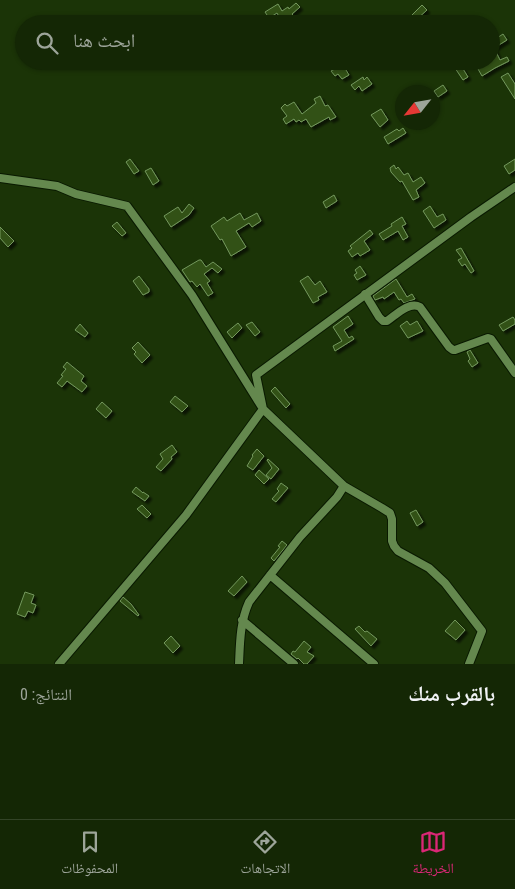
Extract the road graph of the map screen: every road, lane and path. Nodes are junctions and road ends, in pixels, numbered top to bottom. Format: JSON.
{"nodes":[{"id":1,"x":0,"y":178,"type":"edge"},
{"id":2,"x":515,"y":187,"type":"edge"},
{"id":3,"x":365,"y":294,"type":"junction"},
{"id":4,"x":515,"y":373,"type":"edge"},
{"id":5,"x":263,"y":409,"type":"junction"},
{"id":6,"x":344,"y":486,"type":"junction"},
{"id":7,"x":270,"y":575,"type":"junction"},
{"id":8,"x":242,"y":620,"type":"junction"},
{"id":9,"x":59,"y":664,"type":"edge"},
{"id":10,"x":239,"y":664,"type":"edge"},
{"id":11,"x":294,"y":664,"type":"edge"},
{"id":12,"x":374,"y":664,"type":"edge"},
{"id":13,"x":469,"y":664,"type":"edge"}],
"edges":[{"from":1,"to":5,"type":"street"},
{"from":2,"to":3,"type":"street"},
{"from":3,"to":4,"type":"street"},
{"from":3,"to":5,"type":"street"},
{"from":5,"to":6,"type":"street"},
{"from":5,"to":9,"type":"street"},
{"from":6,"to":7,"type":"street"},
{"from":6,"to":13,"type":"street"},
{"from":7,"to":8,"type":"street"},
{"from":7,"to":12,"type":"street"},
{"from":8,"to":10,"type":"street"},
{"from":8,"to":11,"type":"street"}]}
